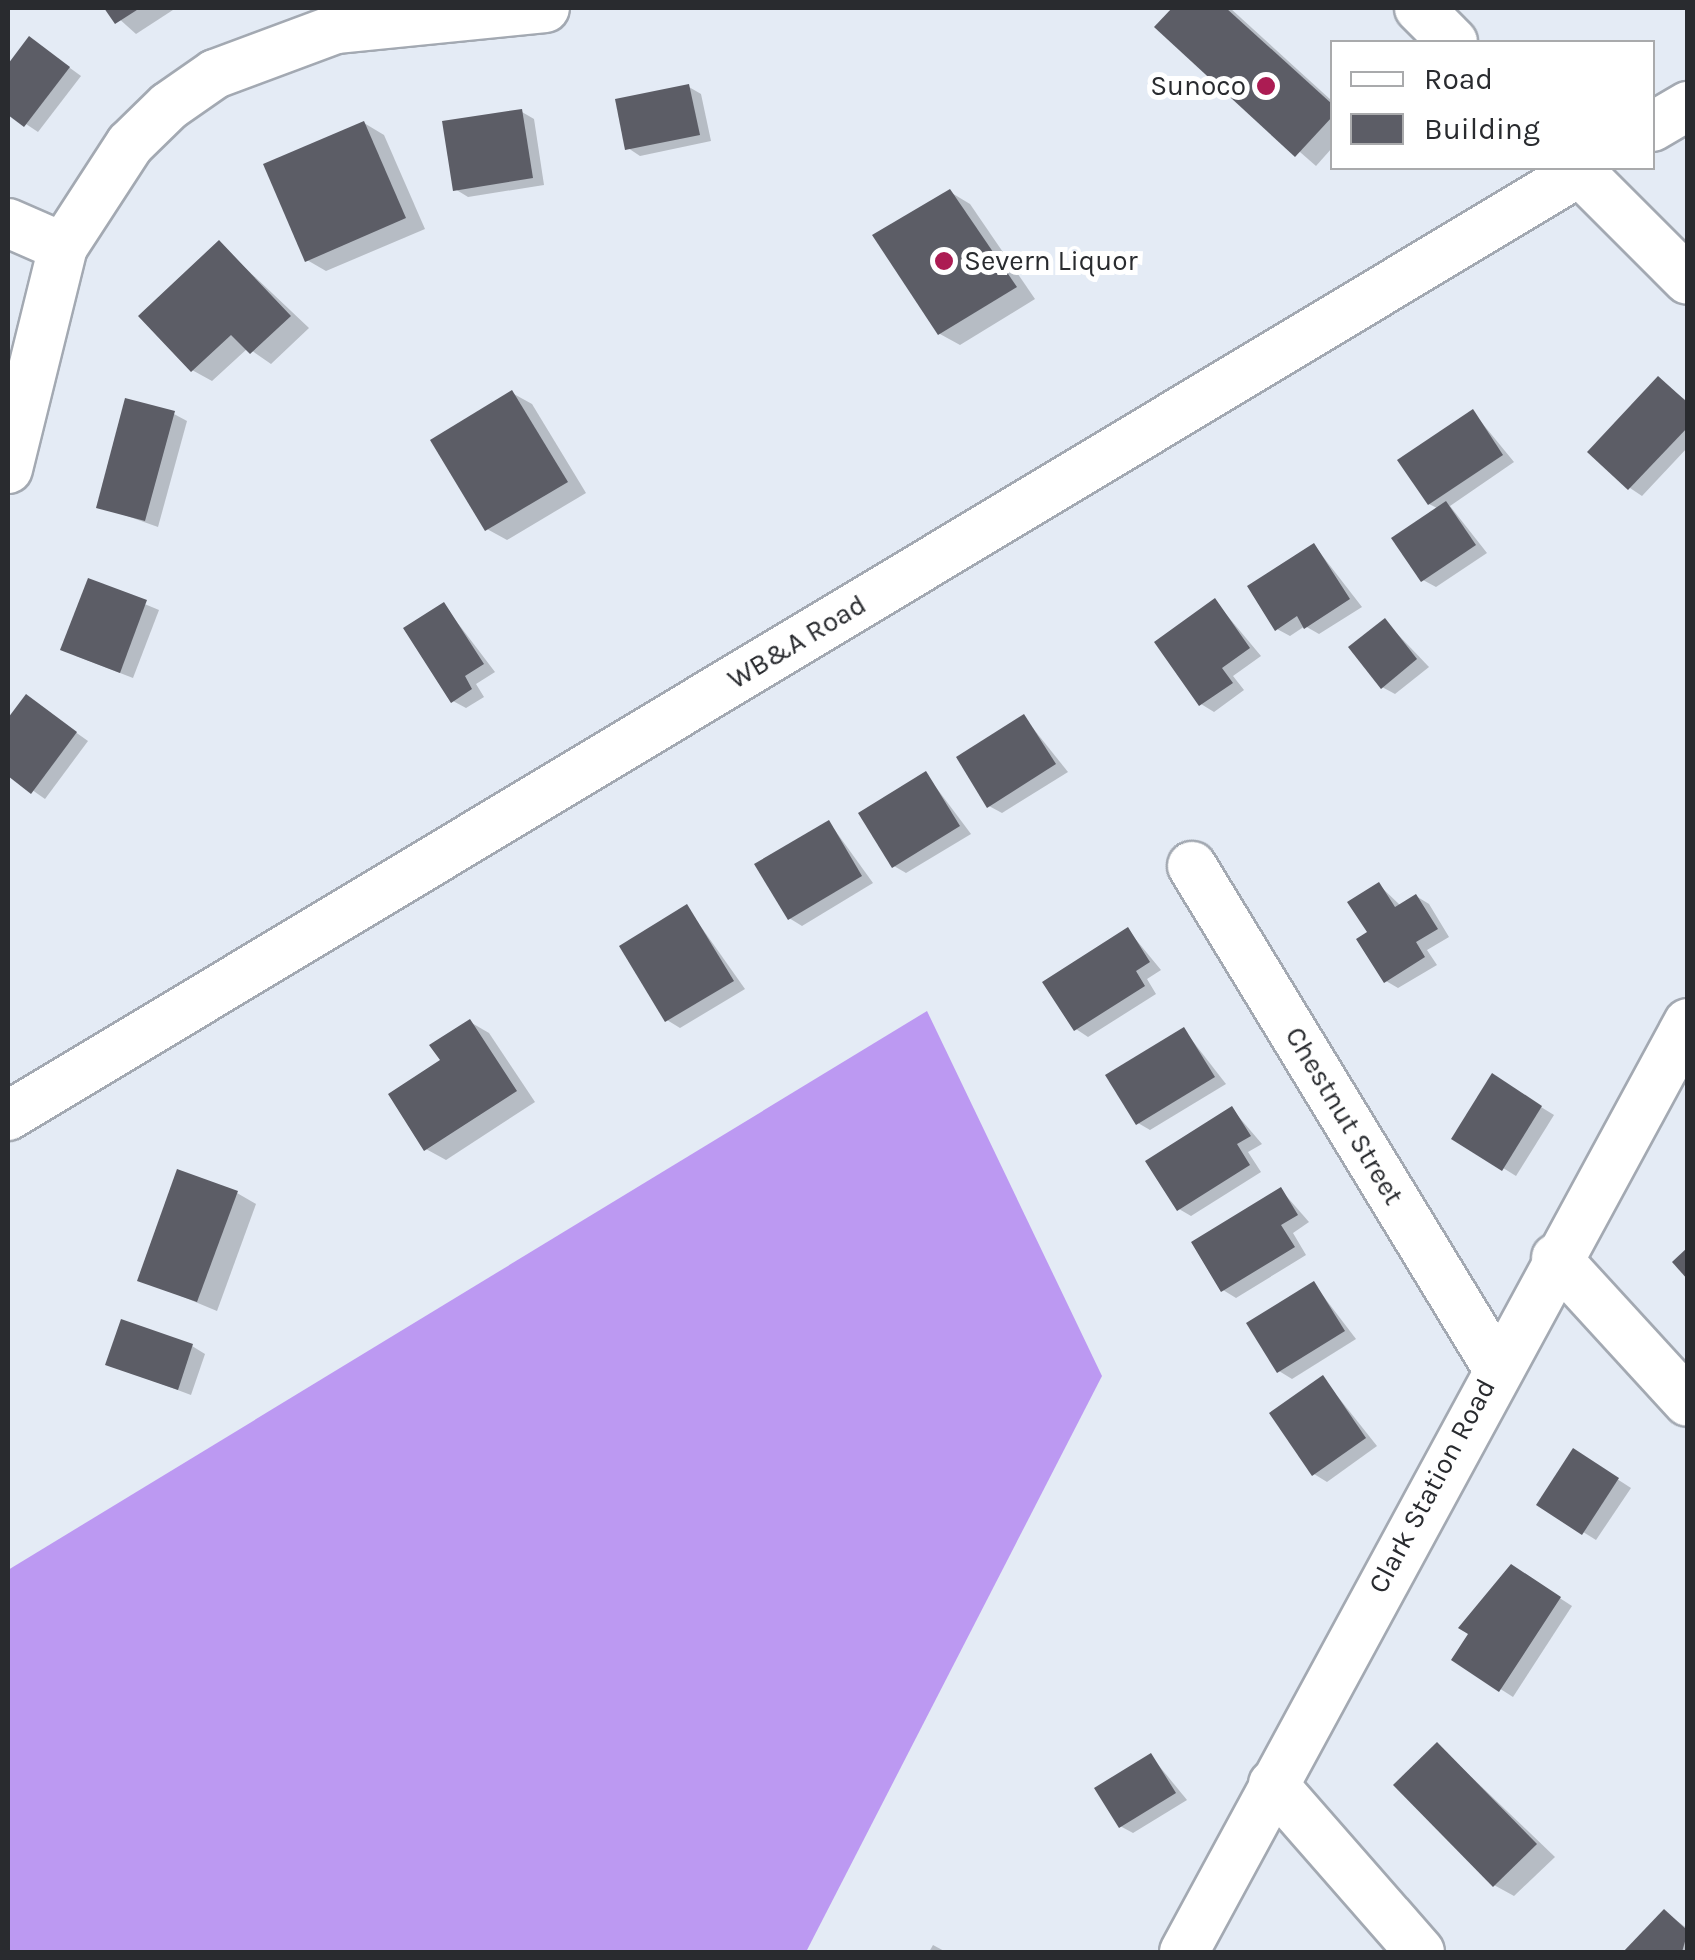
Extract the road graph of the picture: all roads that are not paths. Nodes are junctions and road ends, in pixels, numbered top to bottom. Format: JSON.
{"nodes":[{"id":1,"x":545,"y":8,"type":"edge"},
{"id":2,"x":1419,"y":8,"type":"edge"},
{"id":3,"x":1451,"y":40,"type":"edge"},
{"id":4,"x":1688,"y":106,"type":"edge"},
{"id":5,"x":1655,"y":125,"type":"edge"},
{"id":6,"x":1579,"y":170,"type":"edge"},
{"id":7,"x":1582,"y":170,"type":"edge"},
{"id":8,"x":8,"y":223,"type":"edge"},
{"id":9,"x":63,"y":246,"type":"junction"},
{"id":10,"x":1688,"y":280,"type":"edge"},
{"id":11,"x":8,"y":470,"type":"edge"},
{"id":12,"x":1192,"y":866,"type":"dead end"},
{"id":13,"x":1688,"y":1023,"type":"edge"},
{"id":14,"x":8,"y":1116,"type":"edge"},
{"id":15,"x":1556,"y":1258,"type":"junction"},
{"id":16,"x":1496,"y":1366,"type":"junction"},
{"id":17,"x":1688,"y":1402,"type":"edge"},
{"id":18,"x":1273,"y":1784,"type":"junction"},
{"id":19,"x":1184,"y":1952,"type":"edge"},
{"id":20,"x":1420,"y":1952,"type":"edge"}],
"edges":[{"from":1,"to":9,"type":"street"},
{"from":2,"to":3,"type":"street"},
{"from":4,"to":5,"type":"street"},
{"from":6,"to":14,"type":"street","name":"WB&A Road"},
{"from":7,"to":10,"type":"street"},
{"from":8,"to":9,"type":"street"},
{"from":9,"to":11,"type":"street"},
{"from":12,"to":16,"type":"street","name":"Chestnut Street"},
{"from":13,"to":15,"type":"street","name":"Clark Station Road"},
{"from":15,"to":16,"type":"street","name":"Clark Station Road"},
{"from":15,"to":17,"type":"street"},
{"from":16,"to":18,"type":"street","name":"Clark Station Road"},
{"from":18,"to":19,"type":"street","name":"Clark Station Road"},
{"from":18,"to":20,"type":"street"}]}
